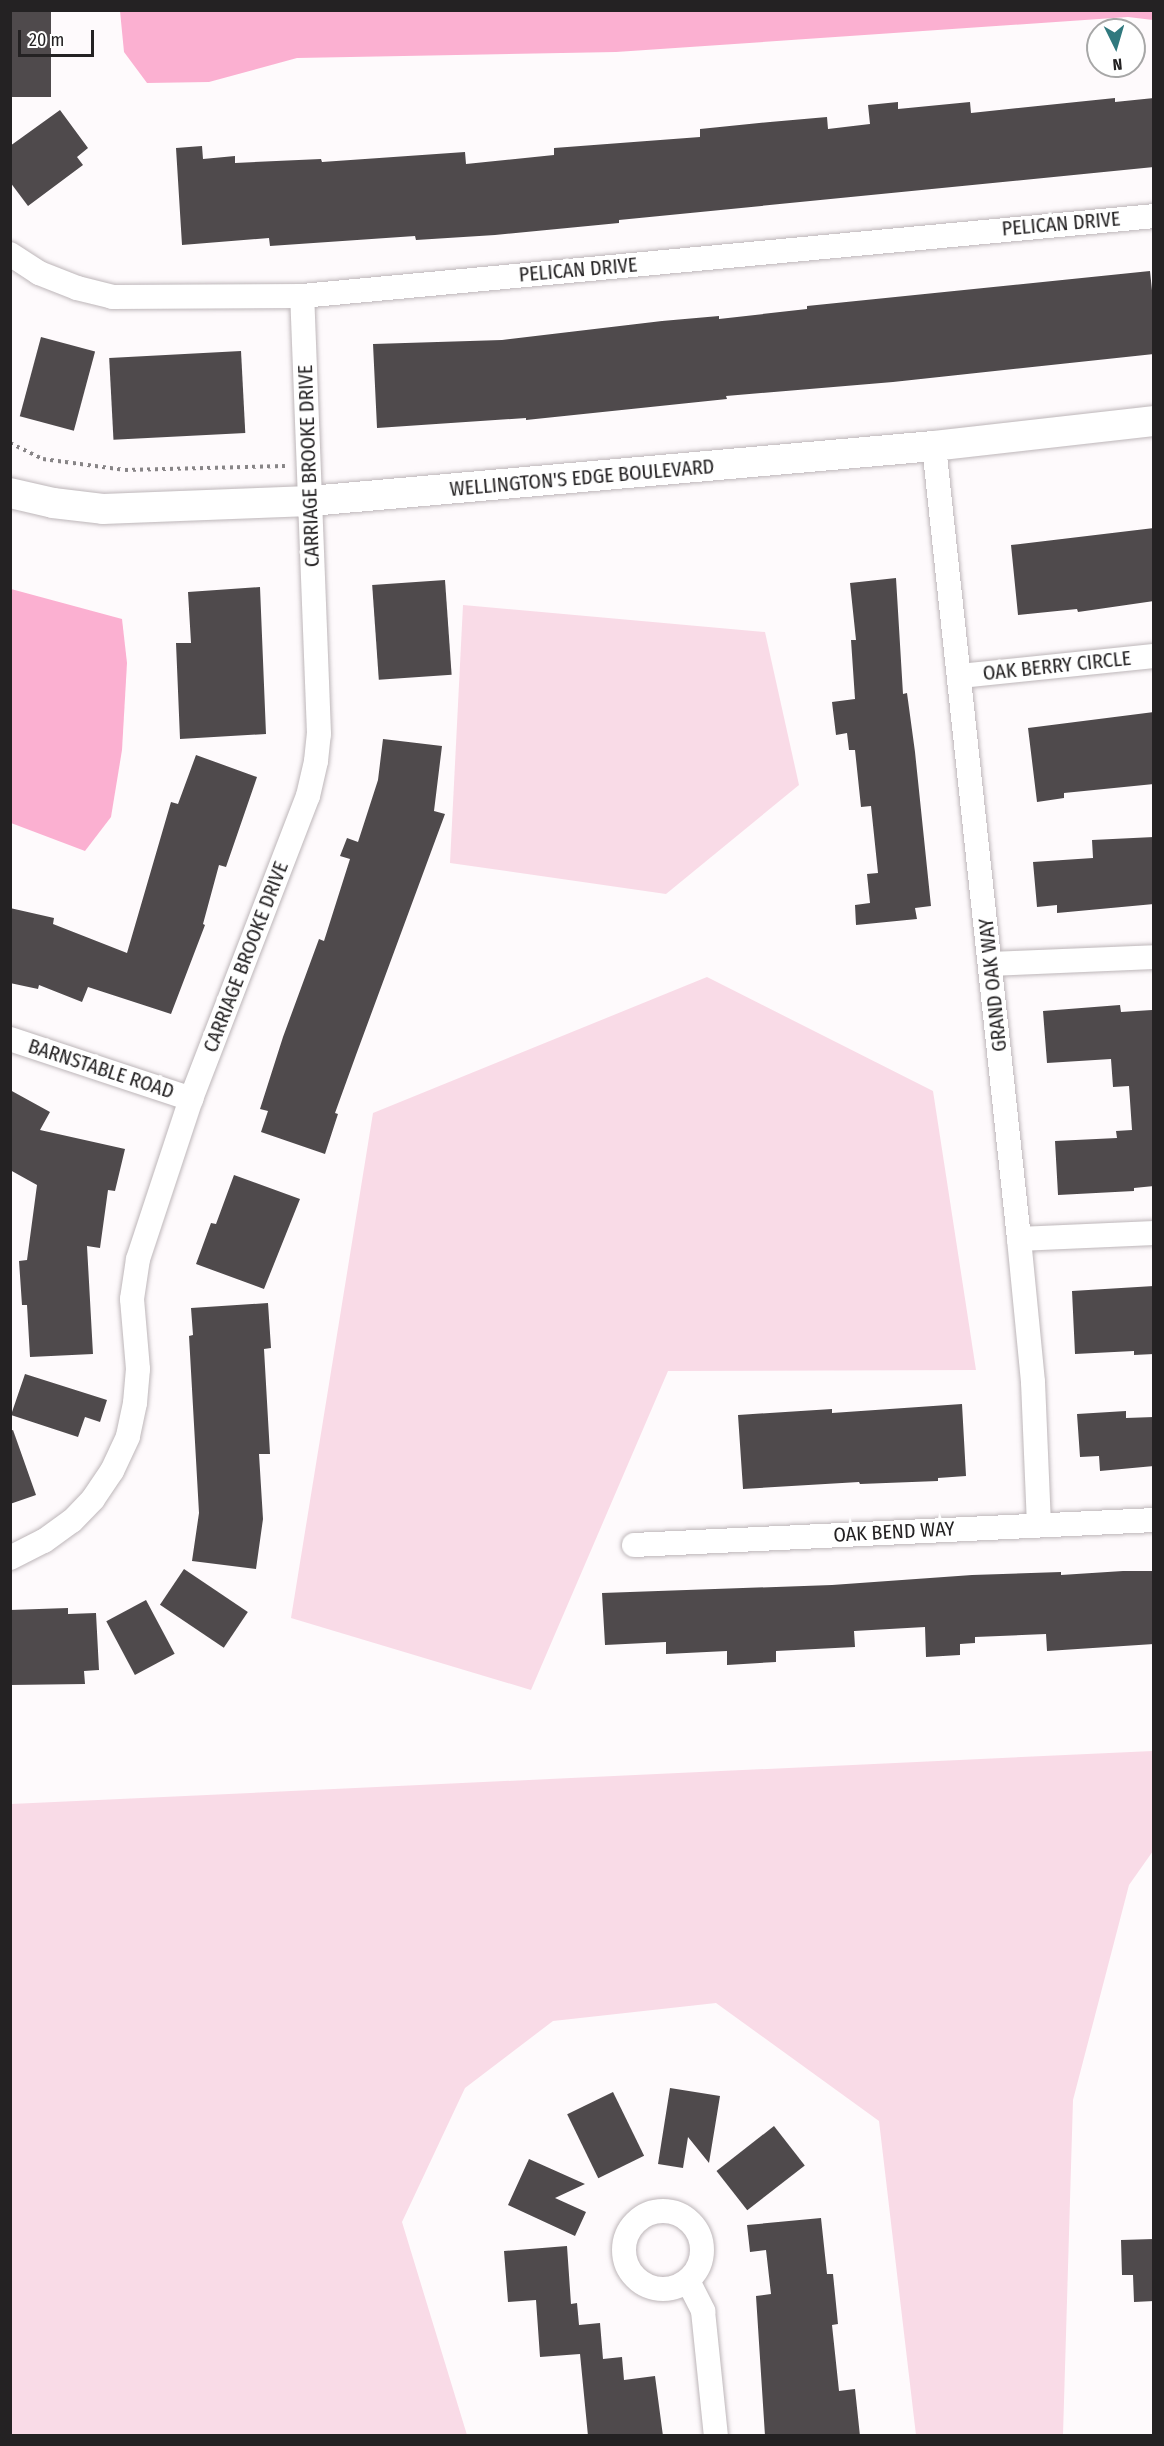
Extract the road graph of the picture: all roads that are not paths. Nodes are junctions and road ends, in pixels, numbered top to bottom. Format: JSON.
{"nodes":[{"id":1,"x":1154,"y":216,"type":"edge"},
{"id":2,"x":10,"y":254,"type":"edge"},
{"id":3,"x":302,"y":296,"type":"junction"},
{"id":4,"x":1154,"y":421,"type":"edge"},
{"id":5,"x":934,"y":446,"type":"junction"},
{"id":6,"x":10,"y":493,"type":"edge"},
{"id":7,"x":310,"y":501,"type":"junction"},
{"id":8,"x":1154,"y":656,"type":"edge"},
{"id":9,"x":960,"y":676,"type":"junction"},
{"id":10,"x":1154,"y":957,"type":"edge"},
{"id":11,"x":990,"y":963,"type":"junction"},
{"id":12,"x":10,"y":1040,"type":"edge"},
{"id":13,"x":191,"y":1099,"type":"junction"},
{"id":14,"x":1154,"y":1233,"type":"edge"},
{"id":15,"x":1019,"y":1239,"type":"junction"},
{"id":16,"x":1154,"y":1520,"type":"edge"},
{"id":17,"x":1039,"y":1525,"type":"junction"},
{"id":18,"x":634,"y":1545,"type":"dead end"},
{"id":19,"x":10,"y":1558,"type":"edge"},
{"id":20,"x":688,"y":2281,"type":"dead end"},
{"id":21,"x":716,"y":2436,"type":"edge"}],
"edges":[{"from":1,"to":3,"type":"street","name":"PELICAN DRIVE"},
{"from":2,"to":3,"type":"street","name":"PELICAN DRIVE"},
{"from":3,"to":7,"type":"street","name":"CARRIAGE BROOKE DRIVE"},
{"from":4,"to":5,"type":"street","name":"WELLINGTON'S EDGE BOULEVARD"},
{"from":5,"to":7,"type":"street","name":"WELLINGTON'S EDGE BOULEVARD"},
{"from":5,"to":9,"type":"street","name":"GRAND OAK WAY"},
{"from":6,"to":7,"type":"street","name":"WELLINGTON'S EDGE BOULEVARD"},
{"from":7,"to":13,"type":"street","name":"CARRIAGE BROOKE DRIVE"},
{"from":8,"to":9,"type":"street","name":"OAK BERRY CIRCLE"},
{"from":9,"to":11,"type":"street","name":"GRAND OAK WAY"},
{"from":10,"to":11,"type":"street"},
{"from":11,"to":15,"type":"street","name":"GRAND OAK WAY"},
{"from":12,"to":13,"type":"street","name":"BARNSTABLE ROAD"},
{"from":13,"to":19,"type":"street","name":"CARRIAGE BROOKE DRIVE"},
{"from":14,"to":15,"type":"street"},
{"from":15,"to":17,"type":"street","name":"GRAND OAK WAY"},
{"from":16,"to":17,"type":"street","name":"OAK BEND WAY"},
{"from":17,"to":18,"type":"street","name":"OAK BEND WAY"},
{"from":20,"to":21,"type":"street"}]}
